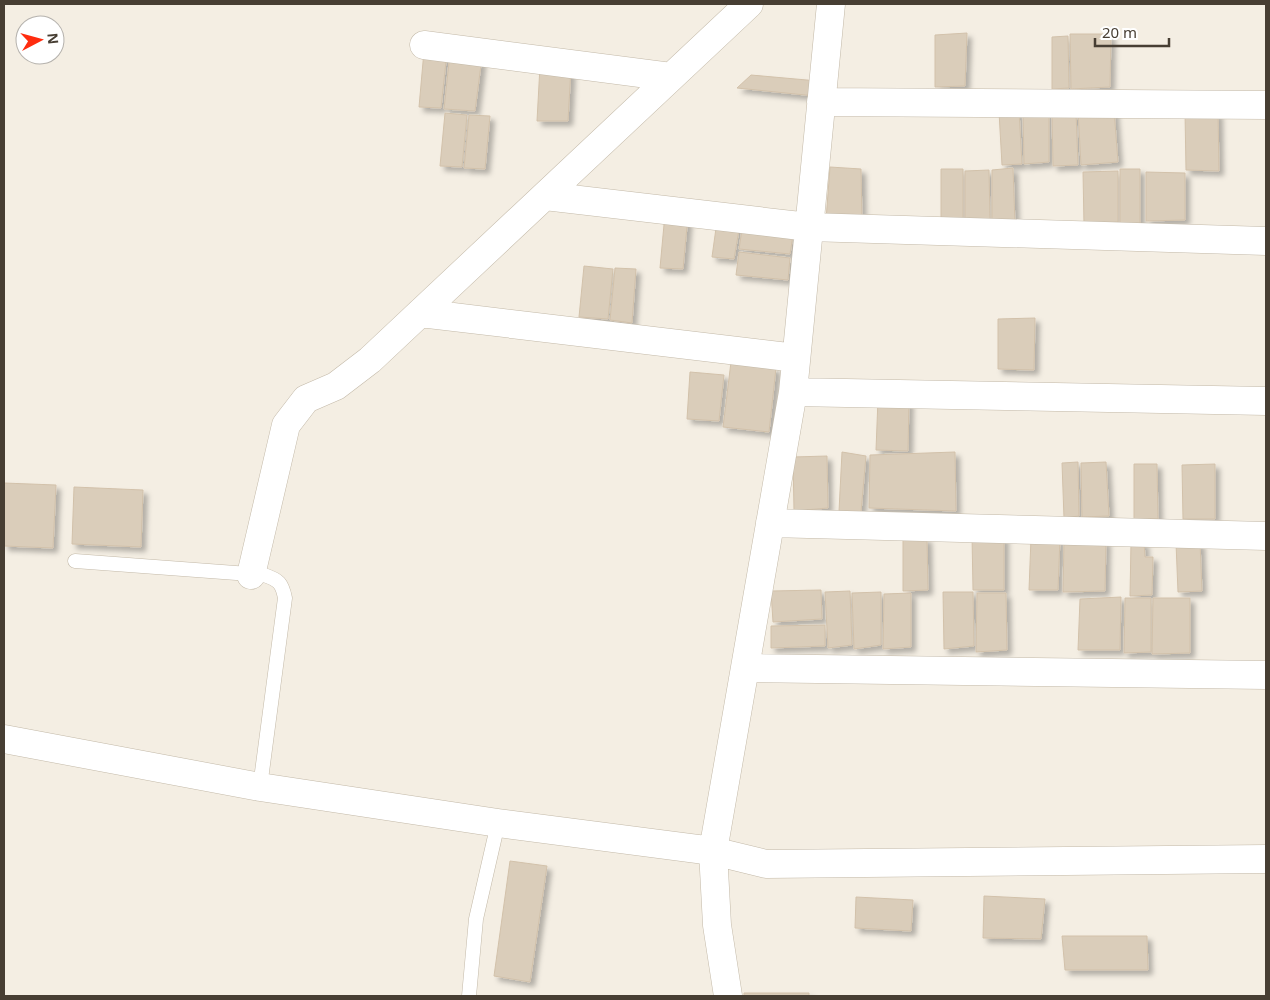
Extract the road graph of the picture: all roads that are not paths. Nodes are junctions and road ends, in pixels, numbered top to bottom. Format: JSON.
{"nodes":[{"id":1,"x":749,"y":4,"type":"edge"},
{"id":2,"x":831,"y":4,"type":"edge"},
{"id":3,"x":424,"y":45,"type":"dead end"},
{"id":4,"x":671,"y":77,"type":"junction"},
{"id":5,"x":821,"y":102,"type":"junction"},
{"id":6,"x":1266,"y":105,"type":"edge"},
{"id":7,"x":545,"y":196,"type":"junction"},
{"id":8,"x":809,"y":228,"type":"junction"},
{"id":9,"x":1266,"y":241,"type":"edge"},
{"id":10,"x":420,"y":313,"type":"junction"},
{"id":11,"x":796,"y":358,"type":"junction"},
{"id":12,"x":793,"y":392,"type":"junction"},
{"id":13,"x":1266,"y":401,"type":"edge"},
{"id":14,"x":770,"y":523,"type":"junction"},
{"id":15,"x":1266,"y":536,"type":"edge"},
{"id":16,"x":74,"y":561,"type":"dead end"},
{"id":17,"x":251,"y":575,"type":"junction"},
{"id":18,"x":745,"y":668,"type":"junction"},
{"id":19,"x":1266,"y":675,"type":"edge"},
{"id":20,"x":4,"y":739,"type":"edge"},
{"id":21,"x":260,"y":787,"type":"junction"},
{"id":22,"x":498,"y":823,"type":"junction"},
{"id":23,"x":713,"y":851,"type":"junction"},
{"id":24,"x":1266,"y":859,"type":"edge"},
{"id":25,"x":468,"y":996,"type":"edge"},
{"id":26,"x":728,"y":996,"type":"edge"}],
"edges":[{"from":1,"to":4,"type":"street"},
{"from":2,"to":5,"type":"street"},
{"from":3,"to":4,"type":"street"},
{"from":4,"to":7,"type":"street"},
{"from":5,"to":6,"type":"street"},
{"from":5,"to":8,"type":"street"},
{"from":7,"to":8,"type":"street"},
{"from":7,"to":10,"type":"street"},
{"from":8,"to":9,"type":"street"},
{"from":8,"to":11,"type":"street"},
{"from":10,"to":11,"type":"street"},
{"from":10,"to":17,"type":"street"},
{"from":11,"to":12,"type":"street"},
{"from":12,"to":13,"type":"street"},
{"from":12,"to":14,"type":"street"},
{"from":14,"to":15,"type":"street"},
{"from":14,"to":18,"type":"street"},
{"from":16,"to":17,"type":"lane"},
{"from":17,"to":21,"type":"lane"},
{"from":18,"to":19,"type":"street"},
{"from":18,"to":23,"type":"street"},
{"from":20,"to":21,"type":"street"},
{"from":21,"to":22,"type":"street"},
{"from":22,"to":23,"type":"street"},
{"from":22,"to":25,"type":"lane"},
{"from":23,"to":24,"type":"street"},
{"from":23,"to":26,"type":"street"}]}
